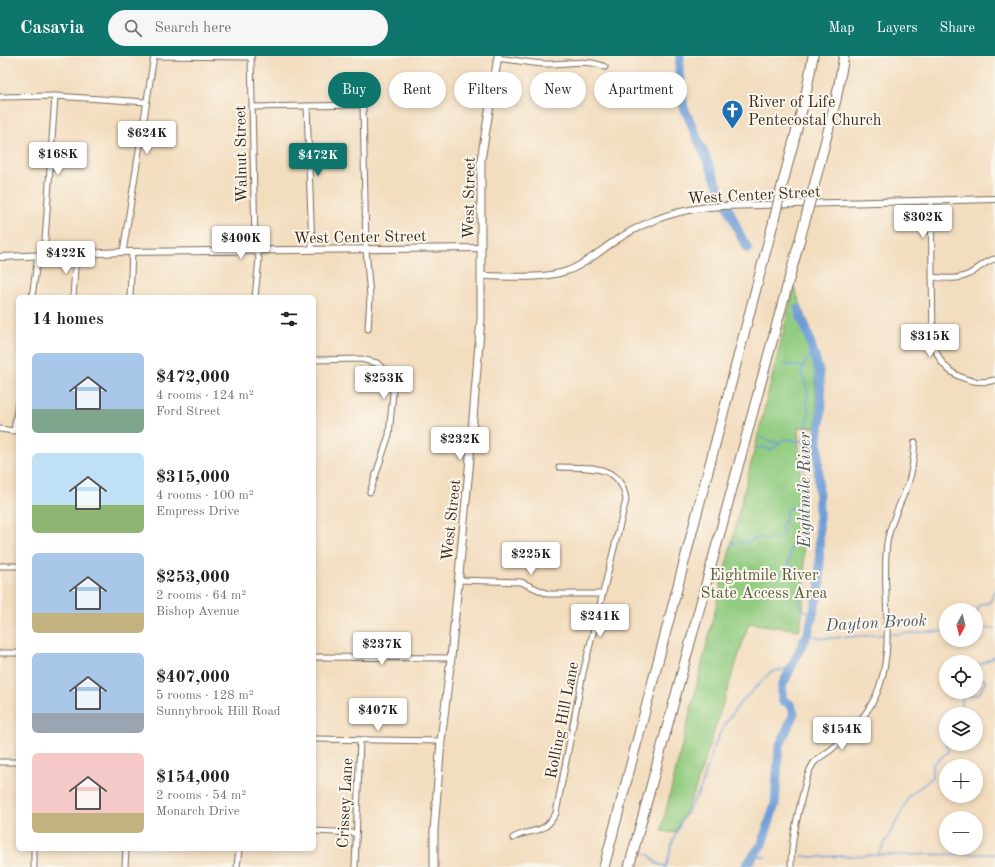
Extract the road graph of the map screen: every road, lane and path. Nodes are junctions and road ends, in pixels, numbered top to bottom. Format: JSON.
{"nodes":[{"id":1,"x":154,"y":56,"type":"edge"},
{"id":2,"x":251,"y":56,"type":"edge"},
{"id":3,"x":813,"y":56,"type":"edge"},
{"id":4,"x":844,"y":56,"type":"edge"},
{"id":5,"x":498,"y":57,"type":"edge"},
{"id":6,"x":605,"y":67,"type":"dead end"},
{"id":7,"x":55,"y":96,"type":"junction"},
{"id":8,"x":0,"y":97,"type":"edge"},
{"id":9,"x":146,"y":102,"type":"junction"},
{"id":10,"x":307,"y":106,"type":"junction"},
{"id":11,"x":252,"y":107,"type":"junction"},
{"id":12,"x":995,"y":199,"type":"edge"},
{"id":13,"x":931,"y":200,"type":"junction"},
{"id":14,"x":366,"y":248,"type":"junction"},
{"id":15,"x":482,"y":248,"type":"junction"},
{"id":16,"x":312,"y":250,"type":"junction"},
{"id":17,"x":256,"y":251,"type":"junction"},
{"id":18,"x":123,"y":252,"type":"junction"},
{"id":19,"x":132,"y":252,"type":"junction"},
{"id":20,"x":76,"y":254,"type":"junction"},
{"id":21,"x":41,"y":255,"type":"junction"},
{"id":22,"x":0,"y":257,"type":"edge"},
{"id":23,"x":995,"y":259,"type":"edge"},
{"id":24,"x":482,"y":276,"type":"junction"},
{"id":25,"x":932,"y":277,"type":"junction"},
{"id":26,"x":32,"y":295,"type":"edge"},
{"id":27,"x":73,"y":295,"type":"edge"},
{"id":28,"x":130,"y":295,"type":"edge"},
{"id":29,"x":255,"y":295,"type":"edge"},
{"id":30,"x":368,"y":329,"type":"dead end"},
{"id":31,"x":316,"y":360,"type":"edge"},
{"id":32,"x":995,"y":380,"type":"edge"},
{"id":33,"x":16,"y":418,"type":"edge"},
{"id":34,"x":0,"y":429,"type":"edge"},
{"id":35,"x":915,"y":442,"type":"dead end"},
{"id":36,"x":559,"y":467,"type":"dead end"},
{"id":37,"x":370,"y":492,"type":"dead end"},
{"id":38,"x":0,"y":566,"type":"edge"},
{"id":39,"x":16,"y":566,"type":"edge"},
{"id":40,"x":458,"y":580,"type":"junction"},
{"id":41,"x":603,"y":594,"type":"junction"},
{"id":42,"x":0,"y":653,"type":"edge"},
{"id":43,"x":16,"y":653,"type":"edge"},
{"id":44,"x":316,"y":657,"type":"edge"},
{"id":45,"x":451,"y":658,"type":"junction"},
{"id":46,"x":316,"y":739,"type":"edge"},
{"id":47,"x":360,"y":741,"type":"junction"},
{"id":48,"x":441,"y":741,"type":"junction"},
{"id":49,"x":0,"y":762,"type":"edge"},
{"id":50,"x":16,"y":762,"type":"edge"},
{"id":51,"x":316,"y":831,"type":"edge"},
{"id":52,"x":356,"y":833,"type":"junction"},
{"id":53,"x":513,"y":838,"type":"dead end"},
{"id":54,"x":34,"y":851,"type":"edge"},
{"id":55,"x":126,"y":851,"type":"edge"},
{"id":56,"x":239,"y":851,"type":"edge"},
{"id":57,"x":34,"y":867,"type":"edge"},
{"id":58,"x":125,"y":867,"type":"edge"},
{"id":59,"x":237,"y":867,"type":"edge"},
{"id":60,"x":355,"y":867,"type":"edge"},
{"id":61,"x":434,"y":867,"type":"edge"},
{"id":62,"x":604,"y":867,"type":"edge"},
{"id":63,"x":629,"y":867,"type":"edge"},
{"id":64,"x":791,"y":867,"type":"edge"}],
"edges":[{"from":1,"to":2,"type":"street"},
{"from":1,"to":9,"type":"street"},
{"from":2,"to":11,"type":"street","name":"Walnut Street"},
{"from":3,"to":62,"type":"highway","bridge":true},
{"from":4,"to":63,"type":"highway","bridge":true},
{"from":5,"to":6,"type":"street"},
{"from":5,"to":15,"type":"main road","name":"West Street"},
{"from":7,"to":8,"type":"street"},
{"from":7,"to":9,"type":"street"},
{"from":7,"to":21,"type":"street"},
{"from":9,"to":18,"type":"street"},
{"from":10,"to":11,"type":"street"},
{"from":10,"to":14,"type":"street"},
{"from":10,"to":16,"type":"street"},
{"from":11,"to":17,"type":"street","name":"Walnut Street"},
{"from":12,"to":13,"type":"street","name":"West Center Street"},
{"from":13,"to":24,"type":"street","name":"West Center Street"},
{"from":13,"to":25,"type":"street"},
{"from":14,"to":15,"type":"street","name":"West Center Street"},
{"from":14,"to":16,"type":"street","name":"West Center Street"},
{"from":14,"to":30,"type":"street"},
{"from":15,"to":24,"type":"main road","name":"West Street"},
{"from":16,"to":17,"type":"street","name":"West Center Street"},
{"from":17,"to":19,"type":"street","name":"West Center Street"},
{"from":17,"to":29,"type":"street","name":"Walnut Street"},
{"from":18,"to":19,"type":"street","name":"West Center Street"},
{"from":18,"to":20,"type":"street","name":"West Center Street"},
{"from":19,"to":28,"type":"street"},
{"from":20,"to":21,"type":"street","name":"West Center Street"},
{"from":20,"to":27,"type":"street"},
{"from":21,"to":22,"type":"street","name":"West Center Street"},
{"from":21,"to":26,"type":"street"},
{"from":23,"to":25,"type":"street"},
{"from":24,"to":40,"type":"main road","name":"West Street"},
{"from":25,"to":32,"type":"street"},
{"from":31,"to":37,"type":"street"},
{"from":33,"to":34,"type":"street"},
{"from":35,"to":64,"type":"street"},
{"from":36,"to":41,"type":"street","name":"Rolling Hill Lane"},
{"from":38,"to":39,"type":"street"},
{"from":40,"to":41,"type":"street"},
{"from":40,"to":45,"type":"main road","name":"West Street"},
{"from":41,"to":53,"type":"street","name":"Rolling Hill Lane"},
{"from":42,"to":43,"type":"street"},
{"from":44,"to":45,"type":"street"},
{"from":45,"to":48,"type":"main road","name":"West Street"},
{"from":46,"to":47,"type":"street"},
{"from":47,"to":48,"type":"street"},
{"from":47,"to":52,"type":"street","name":"Crissey Lane"},
{"from":48,"to":61,"type":"main road","name":"West Street"},
{"from":49,"to":50,"type":"street"},
{"from":51,"to":52,"type":"street"},
{"from":52,"to":60,"type":"street","name":"Crissey Lane"},
{"from":54,"to":57,"type":"street"},
{"from":55,"to":58,"type":"street"},
{"from":56,"to":59,"type":"street"}]}
